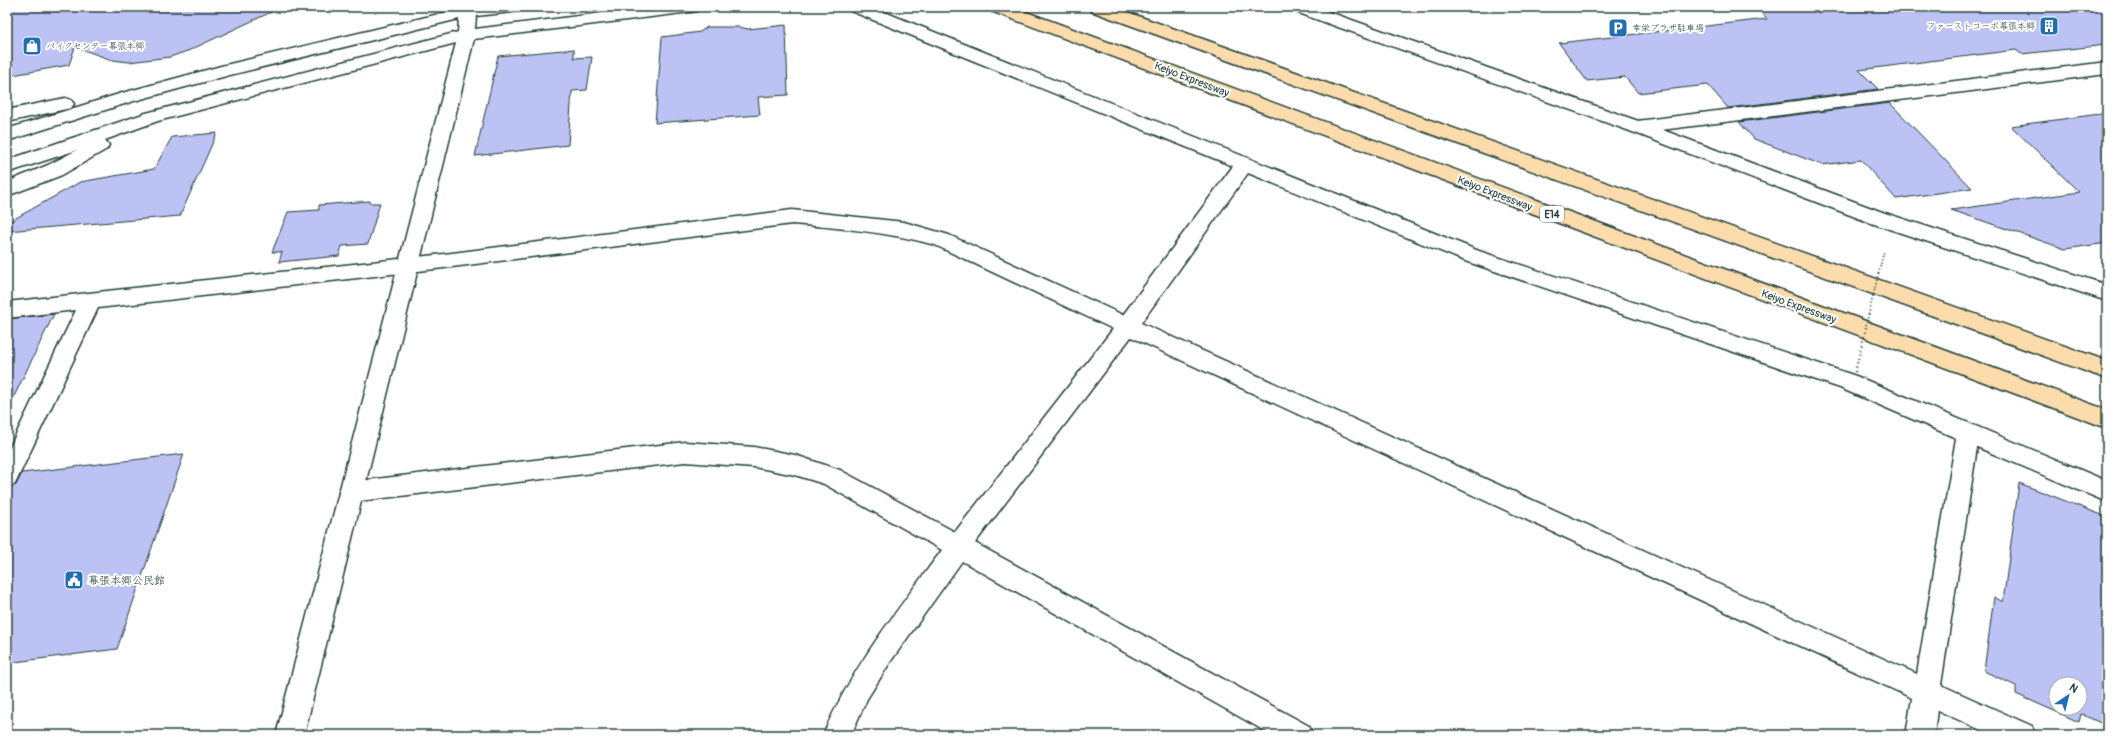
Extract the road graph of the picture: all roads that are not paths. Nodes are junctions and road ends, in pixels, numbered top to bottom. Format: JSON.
{"nodes":[{"id":1,"x":513,"y":7,"type":"edge"},
{"id":2,"x":691,"y":7,"type":"edge"},
{"id":3,"x":857,"y":7,"type":"edge"},
{"id":4,"x":997,"y":7,"type":"edge"},
{"id":5,"x":1096,"y":7,"type":"edge"},
{"id":6,"x":1299,"y":7,"type":"edge"},
{"id":7,"x":468,"y":10,"type":"edge"},
{"id":8,"x":466,"y":35,"type":"junction"},
{"id":9,"x":2107,"y":68,"type":"edge"},
{"id":10,"x":128,"y":97,"type":"junction"},
{"id":11,"x":7,"y":116,"type":"edge"},
{"id":12,"x":152,"y":117,"type":"junction"},
{"id":13,"x":1637,"y":127,"type":"junction"},
{"id":14,"x":7,"y":135,"type":"edge"},
{"id":15,"x":1245,"y":163,"type":"junction"},
{"id":16,"x":7,"y":167,"type":"edge"},
{"id":17,"x":7,"y":189,"type":"edge"},
{"id":18,"x":408,"y":265,"type":"junction"},
{"id":19,"x":2107,"y":293,"type":"edge"},
{"id":20,"x":90,"y":302,"type":"junction"},
{"id":21,"x":7,"y":310,"type":"edge"},
{"id":22,"x":1127,"y":326,"type":"junction"},
{"id":23,"x":2107,"y":370,"type":"edge"},
{"id":24,"x":2107,"y":419,"type":"edge"},
{"id":25,"x":1968,"y":434,"type":"junction"},
{"id":26,"x":7,"y":478,"type":"edge"},
{"id":27,"x":351,"y":492,"type":"junction"},
{"id":28,"x":2107,"y":492,"type":"edge"},
{"id":29,"x":958,"y":547,"type":"junction"},
{"id":30,"x":1928,"y":692,"type":"junction"},
{"id":31,"x":290,"y":735,"type":"edge"},
{"id":32,"x":837,"y":735,"type":"edge"},
{"id":33,"x":1299,"y":735,"type":"edge"},
{"id":34,"x":1920,"y":735,"type":"edge"},
{"id":35,"x":2022,"y":735,"type":"edge"}],
"edges":[{"from":1,"to":7,"type":"street"},
{"from":2,"to":8,"type":"street"},
{"from":3,"to":15,"type":"street"},
{"from":4,"to":24,"type":"highway","name":"Keiyo Expressway","number":"E14"},
{"from":5,"to":23,"type":"highway"},
{"from":6,"to":13,"type":"street"},
{"from":7,"to":8,"type":"street"},
{"from":7,"to":10,"type":"street"},
{"from":8,"to":12,"type":"street"},
{"from":8,"to":18,"type":"street"},
{"from":9,"to":13,"type":"street"},
{"from":10,"to":11,"type":"street"},
{"from":10,"to":14,"type":"street"},
{"from":12,"to":16,"type":"street"},
{"from":12,"to":17,"type":"street"},
{"from":13,"to":19,"type":"street"},
{"from":15,"to":22,"type":"street"},
{"from":15,"to":25,"type":"street"},
{"from":18,"to":20,"type":"street"},
{"from":18,"to":22,"type":"street"},
{"from":18,"to":27,"type":"street"},
{"from":20,"to":21,"type":"street"},
{"from":20,"to":26,"type":"street"},
{"from":22,"to":29,"type":"street"},
{"from":22,"to":30,"type":"street"},
{"from":25,"to":28,"type":"street"},
{"from":25,"to":30,"type":"street"},
{"from":27,"to":29,"type":"street"},
{"from":27,"to":31,"type":"street"},
{"from":29,"to":32,"type":"street"},
{"from":29,"to":33,"type":"street"},
{"from":30,"to":34,"type":"street"},
{"from":30,"to":35,"type":"street"}]}
